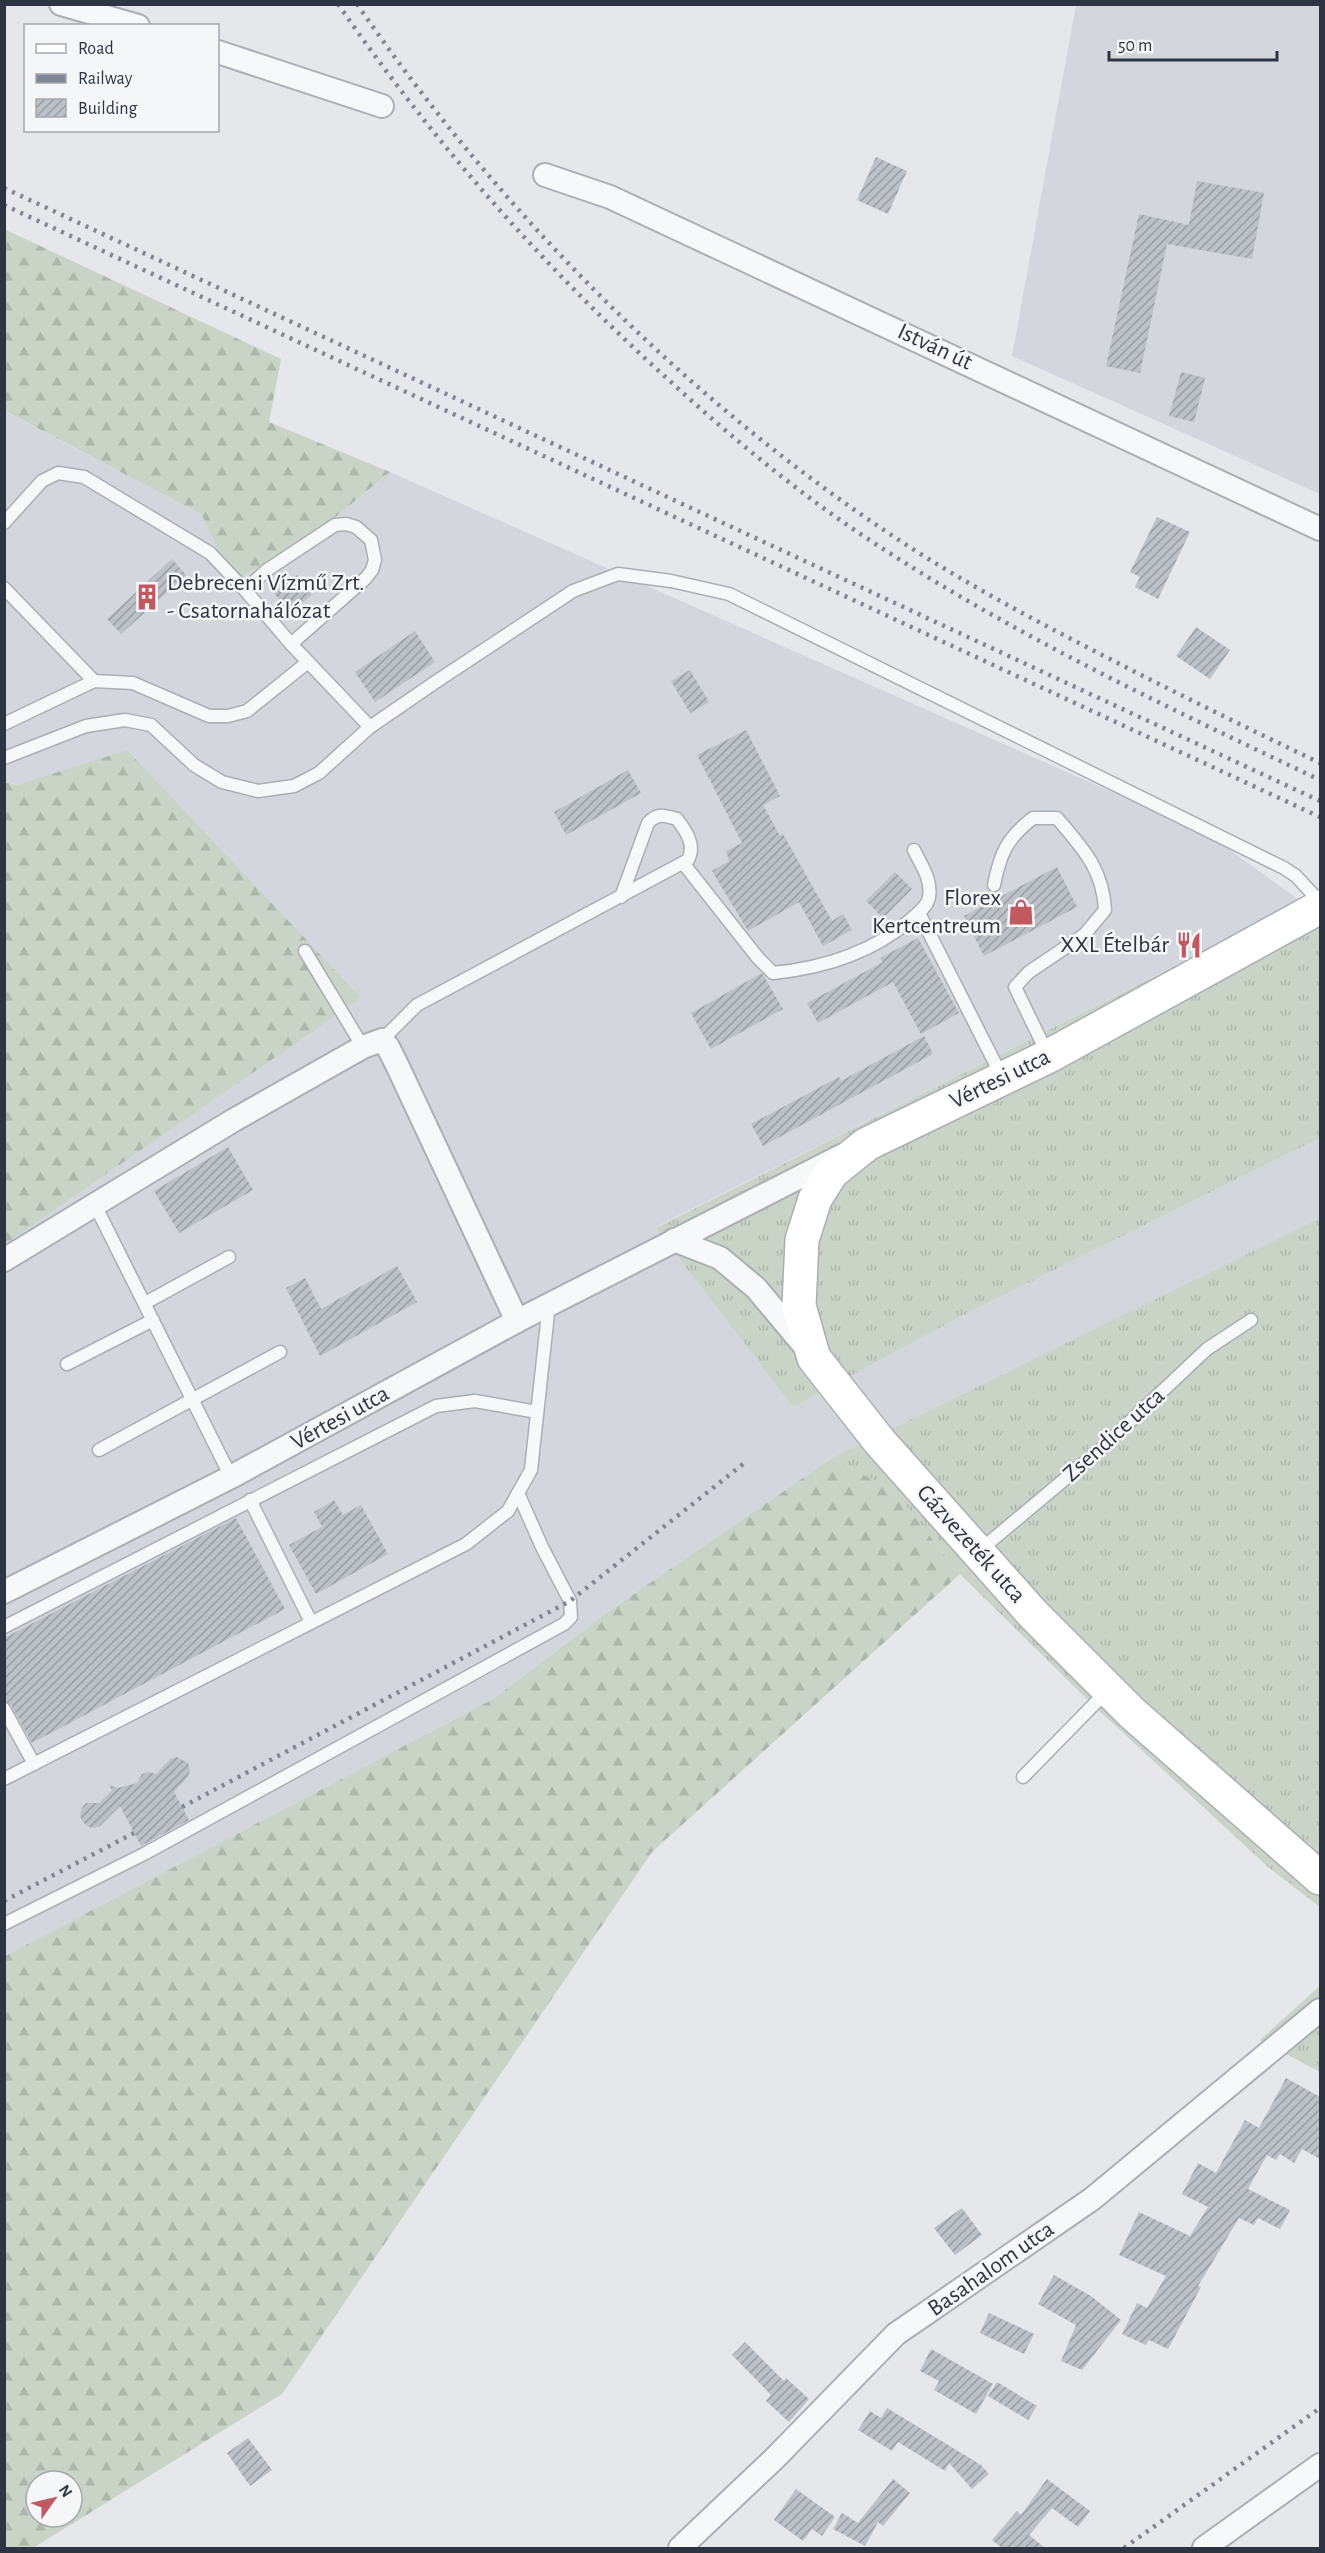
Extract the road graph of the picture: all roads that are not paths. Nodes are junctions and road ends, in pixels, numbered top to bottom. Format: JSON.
{"nodes":[{"id":1,"x":61,"y":4,"type":"edge"},
{"id":2,"x":131,"y":24,"type":"edge"},
{"id":3,"x":219,"y":52,"type":"edge"},
{"id":4,"x":382,"y":106,"type":"dead end"},
{"id":5,"x":545,"y":175,"type":"dead end"},
{"id":6,"x":4,"y":523,"type":"edge"},
{"id":7,"x":1320,"y":529,"type":"edge"},
{"id":8,"x":4,"y":588,"type":"edge"},
{"id":9,"x":245,"y":590,"type":"junction"},
{"id":10,"x":291,"y":644,"type":"junction"},
{"id":11,"x":308,"y":662,"type":"junction"},
{"id":12,"x":94,"y":681,"type":"junction"},
{"id":13,"x":4,"y":724,"type":"edge"},
{"id":14,"x":370,"y":727,"type":"junction"},
{"id":15,"x":4,"y":758,"type":"edge"},
{"id":16,"x":914,"y":850,"type":"dead end"},
{"id":17,"x":683,"y":863,"type":"junction"},
{"id":18,"x":994,"y":885,"type":"dead end"},
{"id":19,"x":621,"y":897,"type":"junction"},
{"id":20,"x":1320,"y":902,"type":"edge"},
{"id":21,"x":1320,"y":907,"type":"edge"},
{"id":22,"x":919,"y":913,"type":"junction"},
{"id":23,"x":305,"y":951,"type":"dead end"},
{"id":24,"x":373,"y":1043,"type":"junction"},
{"id":25,"x":1049,"y":1056,"type":"junction"},
{"id":26,"x":1003,"y":1078,"type":"junction"},
{"id":27,"x":867,"y":1143,"type":"junction"},
{"id":28,"x":95,"y":1205,"type":"junction"},
{"id":29,"x":674,"y":1240,"type":"junction"},
{"id":30,"x":229,"y":1257,"type":"dead end"},
{"id":31,"x":4,"y":1260,"type":"edge"},
{"id":32,"x":144,"y":1303,"type":"junction"},
{"id":33,"x":549,"y":1304,"type":"junction"},
{"id":34,"x":153,"y":1320,"type":"junction"},
{"id":35,"x":1251,"y":1320,"type":"dead end"},
{"id":36,"x":517,"y":1321,"type":"junction"},
{"id":37,"x":280,"y":1352,"type":"dead end"},
{"id":38,"x":814,"y":1358,"type":"junction"},
{"id":39,"x":67,"y":1364,"type":"dead end"},
{"id":40,"x":193,"y":1399,"type":"junction"},
{"id":41,"x":537,"y":1412,"type":"junction"},
{"id":42,"x":99,"y":1450,"type":"dead end"},
{"id":43,"x":231,"y":1477,"type":"junction"},
{"id":44,"x":518,"y":1492,"type":"junction"},
{"id":45,"x":250,"y":1500,"type":"junction"},
{"id":46,"x":978,"y":1552,"type":"junction"},
{"id":47,"x":4,"y":1592,"type":"edge"},
{"id":48,"x":311,"y":1622,"type":"junction"},
{"id":49,"x":4,"y":1627,"type":"edge"},
{"id":50,"x":1109,"y":1689,"type":"junction"},
{"id":51,"x":4,"y":1709,"type":"edge"},
{"id":52,"x":34,"y":1764,"type":"junction"},
{"id":53,"x":1023,"y":1777,"type":"dead end"},
{"id":54,"x":4,"y":1779,"type":"edge"},
{"id":55,"x":1320,"y":1878,"type":"edge"},
{"id":56,"x":4,"y":1923,"type":"edge"},
{"id":57,"x":1320,"y":2010,"type":"edge"},
{"id":58,"x":1320,"y":2465,"type":"edge"},
{"id":59,"x":680,"y":2548,"type":"edge"},
{"id":60,"x":1204,"y":2548,"type":"edge"}],
"edges":[{"from":1,"to":2,"type":"street"},
{"from":3,"to":4,"type":"street"},
{"from":5,"to":7,"type":"street","name":"István út"},
{"from":6,"to":9,"type":"lane"},
{"from":8,"to":12,"type":"lane"},
{"from":9,"to":10,"type":"lane"},
{"from":9,"to":10,"type":"lane"},
{"from":10,"to":11,"type":"lane"},
{"from":11,"to":12,"type":"lane"},
{"from":11,"to":14,"type":"lane"},
{"from":12,"to":13,"type":"lane"},
{"from":14,"to":15,"type":"lane"},
{"from":14,"to":20,"type":"lane"},
{"from":16,"to":22,"type":"lane"},
{"from":17,"to":19,"type":"lane"},
{"from":17,"to":19,"type":"lane"},
{"from":17,"to":22,"type":"lane"},
{"from":18,"to":25,"type":"lane"},
{"from":19,"to":24,"type":"lane"},
{"from":21,"to":25,"type":"street","name":"Vértesi utca"},
{"from":22,"to":26,"type":"lane"},
{"from":23,"to":24,"type":"lane"},
{"from":24,"to":28,"type":"street"},
{"from":24,"to":36,"type":"street"},
{"from":25,"to":26,"type":"street","name":"Vértesi utca"},
{"from":26,"to":27,"type":"street","name":"Vértesi utca"},
{"from":27,"to":29,"type":"street","name":"Vértesi utca"},
{"from":27,"to":38,"type":"street","name":"Gázvezeték utca"},
{"from":28,"to":31,"type":"street"},
{"from":28,"to":32,"type":"lane"},
{"from":29,"to":33,"type":"street","name":"Vértesi utca"},
{"from":29,"to":38,"type":"street"},
{"from":30,"to":32,"type":"lane"},
{"from":32,"to":34,"type":"lane"},
{"from":33,"to":36,"type":"street","name":"Vértesi utca"},
{"from":33,"to":41,"type":"lane"},
{"from":34,"to":39,"type":"lane"},
{"from":34,"to":40,"type":"lane"},
{"from":35,"to":46,"type":"lane","name":"Zsendice utca"},
{"from":36,"to":43,"type":"street","name":"Vértesi utca"},
{"from":37,"to":40,"type":"lane"},
{"from":38,"to":46,"type":"street","name":"Gázvezeték utca"},
{"from":40,"to":42,"type":"lane"},
{"from":40,"to":43,"type":"lane"},
{"from":41,"to":44,"type":"lane"},
{"from":41,"to":45,"type":"lane"},
{"from":43,"to":47,"type":"street","name":"Vértesi utca"},
{"from":44,"to":48,"type":"lane"},
{"from":44,"to":56,"type":"lane"},
{"from":45,"to":48,"type":"lane"},
{"from":45,"to":49,"type":"lane"},
{"from":46,"to":50,"type":"street","name":"Gázvezeték utca"},
{"from":48,"to":52,"type":"lane"},
{"from":50,"to":53,"type":"lane"},
{"from":50,"to":55,"type":"street","name":"Gázvezeték utca"},
{"from":51,"to":52,"type":"lane"},
{"from":52,"to":54,"type":"lane"},
{"from":57,"to":59,"type":"street","name":"Basahalom utca"},
{"from":58,"to":60,"type":"street"}]}
